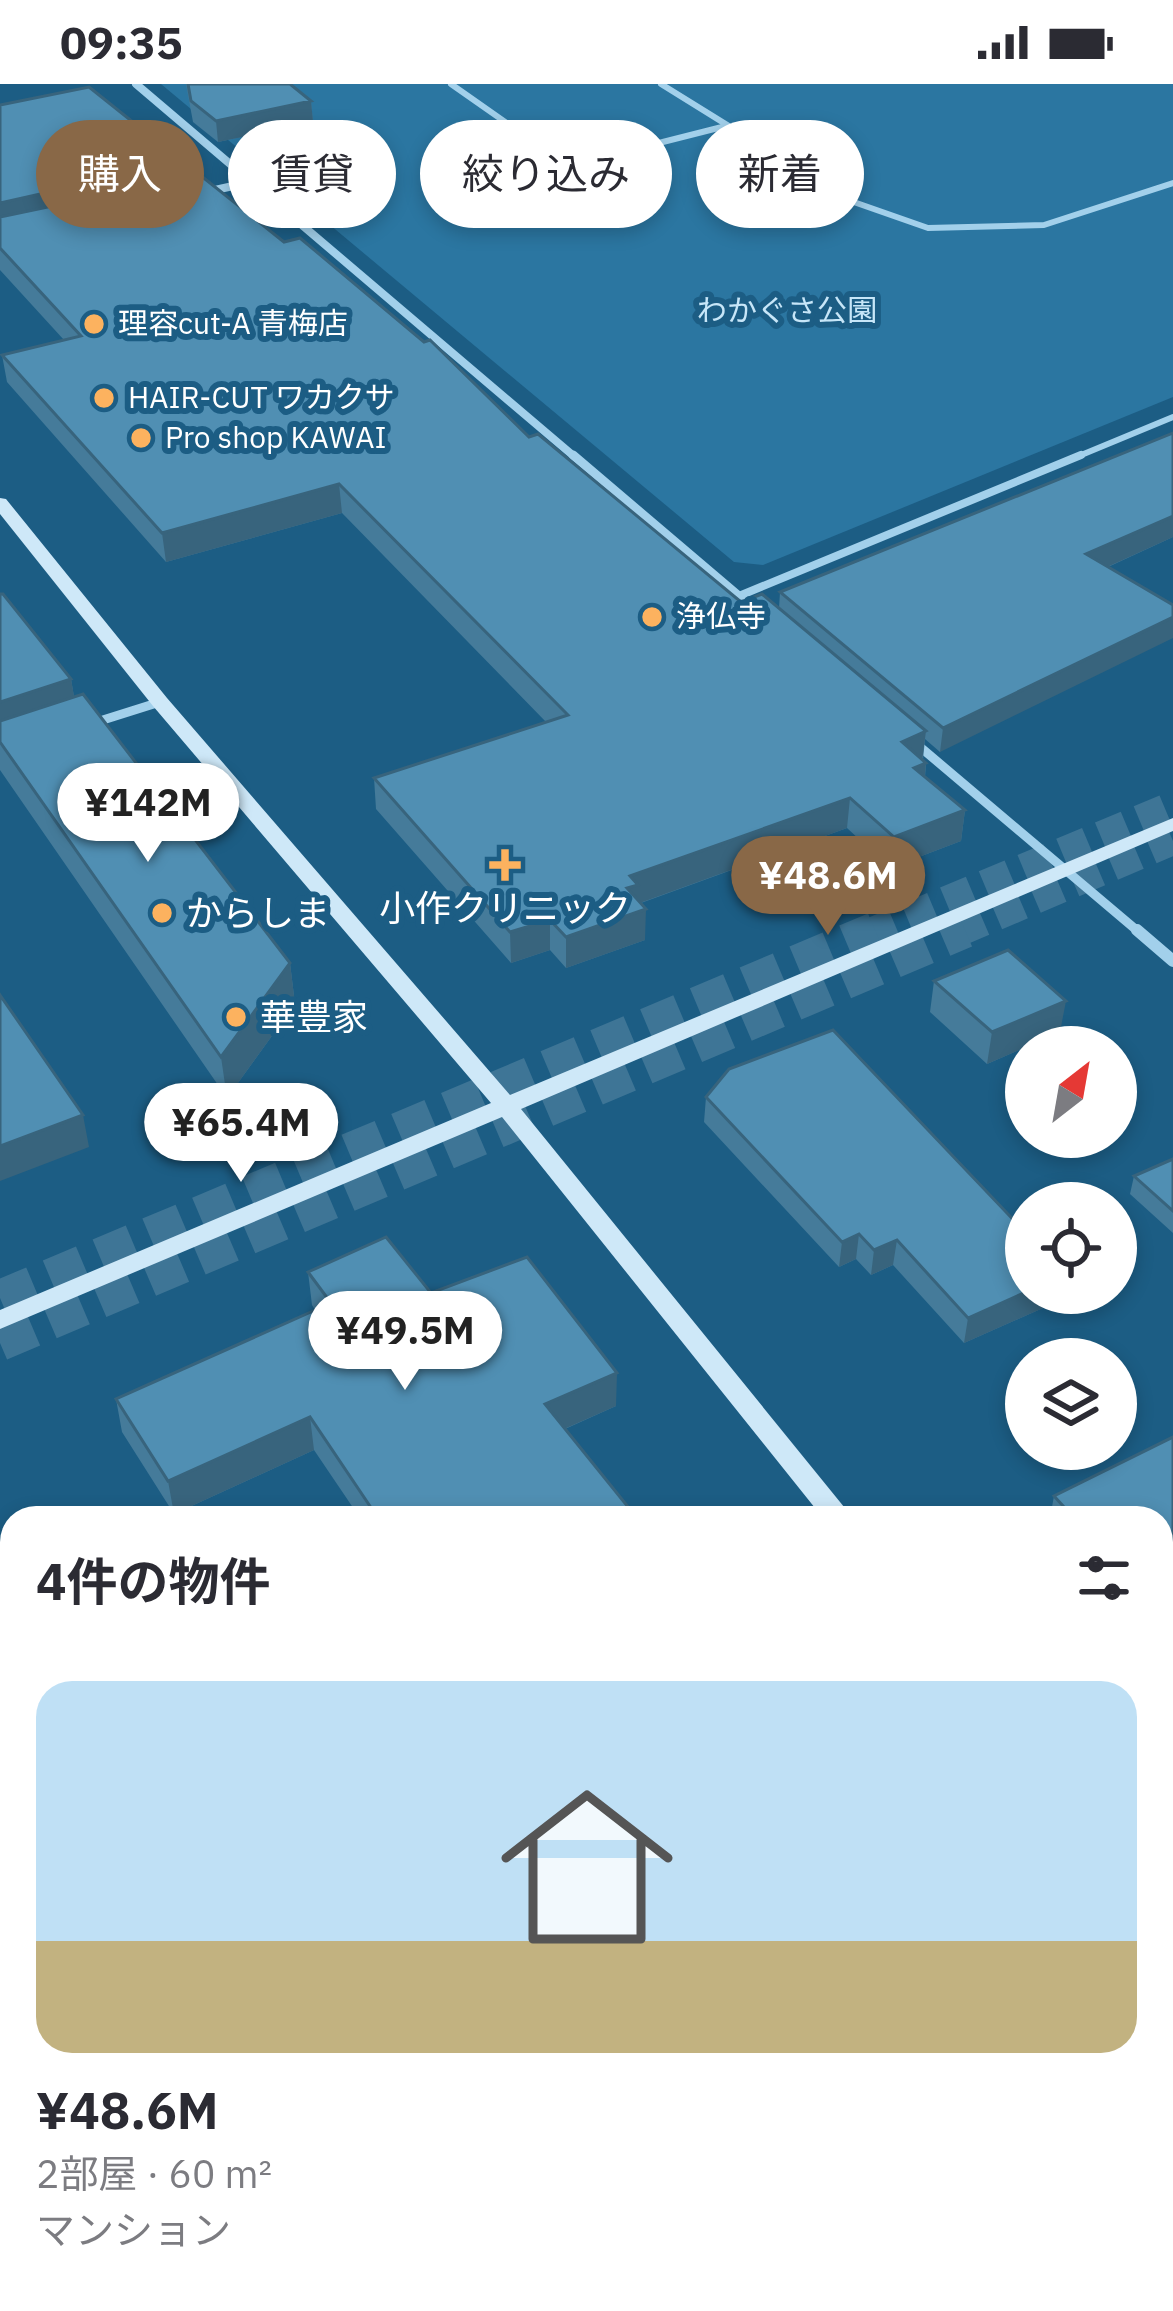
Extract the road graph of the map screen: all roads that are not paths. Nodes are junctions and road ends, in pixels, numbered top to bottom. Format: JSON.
{"nodes":[{"id":1,"x":136,"y":84,"type":"edge"},
{"id":2,"x":451,"y":84,"type":"edge"},
{"id":3,"x":661,"y":84,"type":"edge"},
{"id":4,"x":718,"y":120,"type":"edge"},
{"id":5,"x":696,"y":134,"type":"edge"},
{"id":6,"x":228,"y":162,"type":"edge"},
{"id":7,"x":1173,"y":184,"type":"edge"},
{"id":8,"x":864,"y":206,"type":"edge"},
{"id":9,"x":305,"y":228,"type":"edge"},
{"id":10,"x":1173,"y":416,"type":"edge"},
{"id":11,"x":0,"y":503,"type":"edge"},
{"id":12,"x":739,"y":596,"type":"junction"},
{"id":13,"x":757,"y":611,"type":"edge"},
{"id":14,"x":160,"y":702,"type":"junction"},
{"id":15,"x":78,"y":728,"type":"edge"},
{"id":16,"x":902,"y":732,"type":"edge"},
{"id":17,"x":1173,"y":824,"type":"edge"},
{"id":18,"x":1066,"y":868,"type":"junction"},
{"id":19,"x":1173,"y":961,"type":"edge"},
{"id":20,"x":506,"y":1106,"type":"junction"},
{"id":21,"x":0,"y":1320,"type":"edge"},
{"id":22,"x":829,"y":1506,"type":"edge"}],
"edges":[{"from":1,"to":6,"type":"street"},
{"from":2,"to":5,"type":"lane"},
{"from":3,"to":4,"type":"lane"},
{"from":7,"to":8,"type":"lane"},
{"from":9,"to":12,"type":"street"},
{"from":10,"to":12,"type":"lane"},
{"from":11,"to":14,"type":"street"},
{"from":12,"to":13,"type":"street"},
{"from":14,"to":15,"type":"street"},
{"from":14,"to":20,"type":"street"},
{"from":16,"to":18,"type":"street"},
{"from":17,"to":18,"type":"street"},
{"from":18,"to":19,"type":"street"},
{"from":18,"to":20,"type":"street"},
{"from":20,"to":21,"type":"street"},
{"from":20,"to":22,"type":"street"}]}
